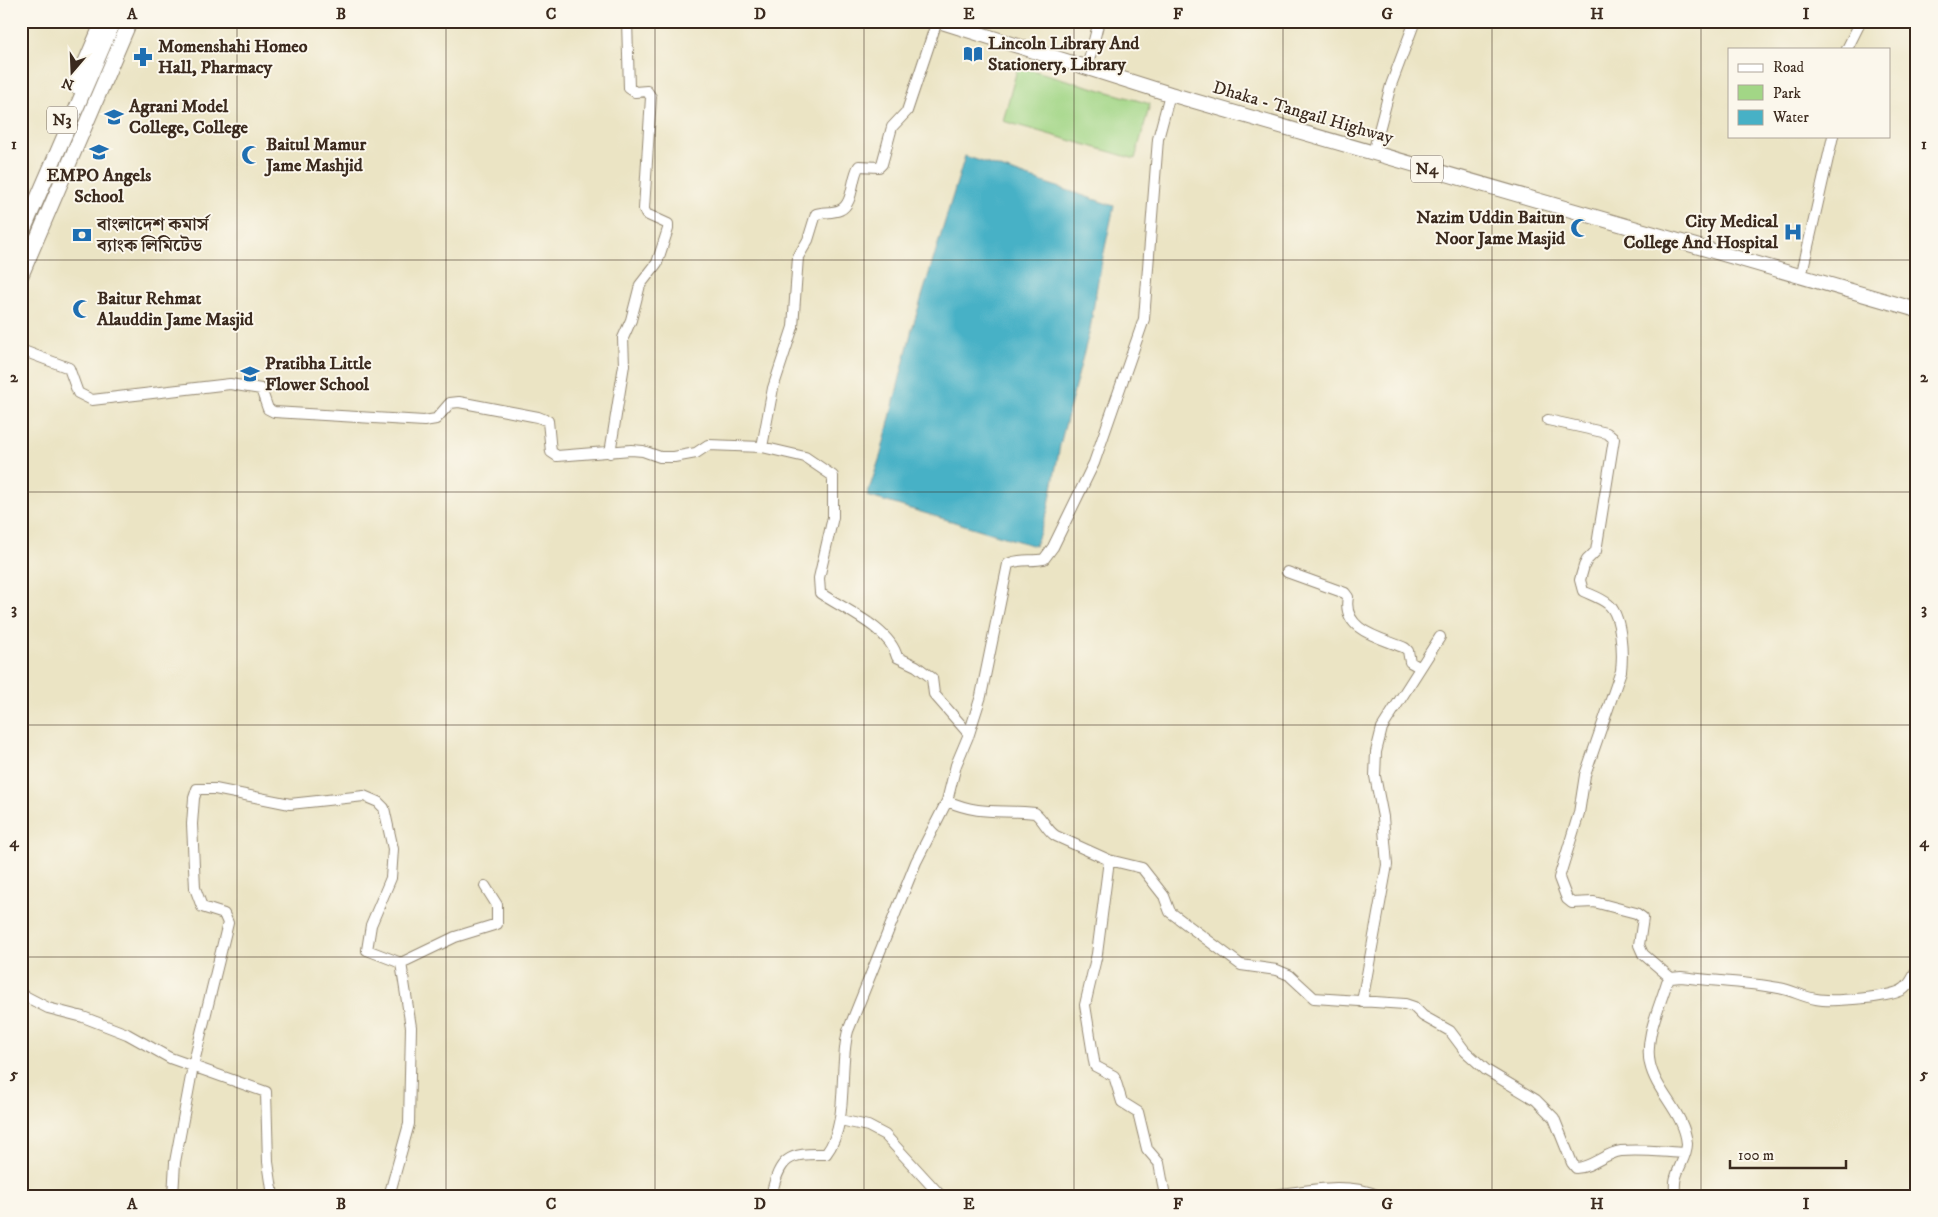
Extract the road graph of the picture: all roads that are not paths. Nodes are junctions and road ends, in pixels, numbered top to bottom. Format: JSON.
{"nodes":[{"id":1,"x":103,"y":21,"type":"edge"},
{"id":2,"x":114,"y":21,"type":"edge"},
{"id":3,"x":130,"y":21,"type":"edge"},
{"id":4,"x":627,"y":21,"type":"edge"},
{"id":5,"x":938,"y":21,"type":"edge"},
{"id":6,"x":1099,"y":21,"type":"edge"},
{"id":7,"x":1415,"y":21,"type":"edge"},
{"id":8,"x":1862,"y":21,"type":"edge"},
{"id":9,"x":1848,"y":48,"type":"edge"},
{"id":10,"x":1087,"y":68,"type":"junction"},
{"id":11,"x":1170,"y":94,"type":"junction"},
{"id":12,"x":1833,"y":138,"type":"edge"},
{"id":13,"x":1373,"y":153,"type":"junction"},
{"id":14,"x":21,"y":219,"type":"edge"},
{"id":15,"x":21,"y":236,"type":"edge"},
{"id":16,"x":21,"y":276,"type":"edge"},
{"id":17,"x":1801,"y":277,"type":"junction"},
{"id":18,"x":1917,"y":310,"type":"edge"},
{"id":19,"x":21,"y":350,"type":"edge"},
{"id":20,"x":1548,"y":420,"type":"dead end"},
{"id":21,"x":762,"y":447,"type":"junction"},
{"id":22,"x":610,"y":453,"type":"junction"},
{"id":23,"x":1287,"y":572,"type":"dead end"},
{"id":24,"x":1440,"y":637,"type":"dead end"},
{"id":25,"x":1419,"y":667,"type":"junction"},
{"id":26,"x":970,"y":734,"type":"junction"},
{"id":27,"x":946,"y":801,"type":"junction"},
{"id":28,"x":1109,"y":860,"type":"junction"},
{"id":29,"x":485,"y":886,"type":"dead end"},
{"id":30,"x":401,"y":963,"type":"junction"},
{"id":31,"x":1917,"y":969,"type":"edge"},
{"id":32,"x":1671,"y":978,"type":"junction"},
{"id":33,"x":21,"y":994,"type":"edge"},
{"id":34,"x":1362,"y":1002,"type":"junction"},
{"id":35,"x":193,"y":1066,"type":"junction"},
{"id":36,"x":840,"y":1120,"type":"junction"},
{"id":37,"x":1685,"y":1153,"type":"junction"},
{"id":38,"x":173,"y":1196,"type":"edge"},
{"id":39,"x":273,"y":1196,"type":"edge"},
{"id":40,"x":388,"y":1196,"type":"edge"},
{"id":41,"x":771,"y":1196,"type":"edge"},
{"id":42,"x":941,"y":1196,"type":"edge"},
{"id":43,"x":1165,"y":1196,"type":"edge"},
{"id":44,"x":1268,"y":1196,"type":"edge"},
{"id":45,"x":1379,"y":1196,"type":"edge"},
{"id":46,"x":1674,"y":1196,"type":"edge"}],
"edges":[{"from":1,"to":14,"type":"highway","number":"N3"},
{"from":2,"to":15,"type":"highway"},
{"from":3,"to":16,"type":"highway","number":"N3"},
{"from":4,"to":22,"type":"street"},
{"from":5,"to":10,"type":"highway","name":"Dhaka - Tangail Highway","number":"N4"},
{"from":5,"to":21,"type":"street"},
{"from":6,"to":10,"type":"street"},
{"from":7,"to":13,"type":"street"},
{"from":8,"to":9,"type":"street"},
{"from":10,"to":11,"type":"highway","name":"Dhaka - Tangail Highway","number":"N4"},
{"from":11,"to":13,"type":"highway","name":"Dhaka - Tangail Highway","number":"N4"},
{"from":11,"to":26,"type":"street"},
{"from":12,"to":17,"type":"street"},
{"from":13,"to":17,"type":"highway","name":"Dhaka - Tangail Highway","number":"N4"},
{"from":17,"to":18,"type":"highway","name":"Dhaka - Tangail Highway","number":"N4"},
{"from":19,"to":22,"type":"street"},
{"from":20,"to":32,"type":"street"},
{"from":21,"to":22,"type":"street"},
{"from":21,"to":26,"type":"street"},
{"from":23,"to":25,"type":"street"},
{"from":24,"to":25,"type":"street"},
{"from":25,"to":34,"type":"street"},
{"from":26,"to":27,"type":"street"},
{"from":27,"to":28,"type":"street"},
{"from":27,"to":36,"type":"street"},
{"from":28,"to":34,"type":"street"},
{"from":28,"to":43,"type":"street"},
{"from":29,"to":30,"type":"street"},
{"from":30,"to":35,"type":"street"},
{"from":30,"to":40,"type":"street"},
{"from":31,"to":32,"type":"street"},
{"from":32,"to":37,"type":"street"},
{"from":33,"to":35,"type":"street"},
{"from":34,"to":37,"type":"street"},
{"from":35,"to":38,"type":"street"},
{"from":35,"to":39,"type":"street"},
{"from":36,"to":41,"type":"street"},
{"from":36,"to":42,"type":"street"},
{"from":37,"to":46,"type":"street"},
{"from":44,"to":45,"type":"street"}]}
